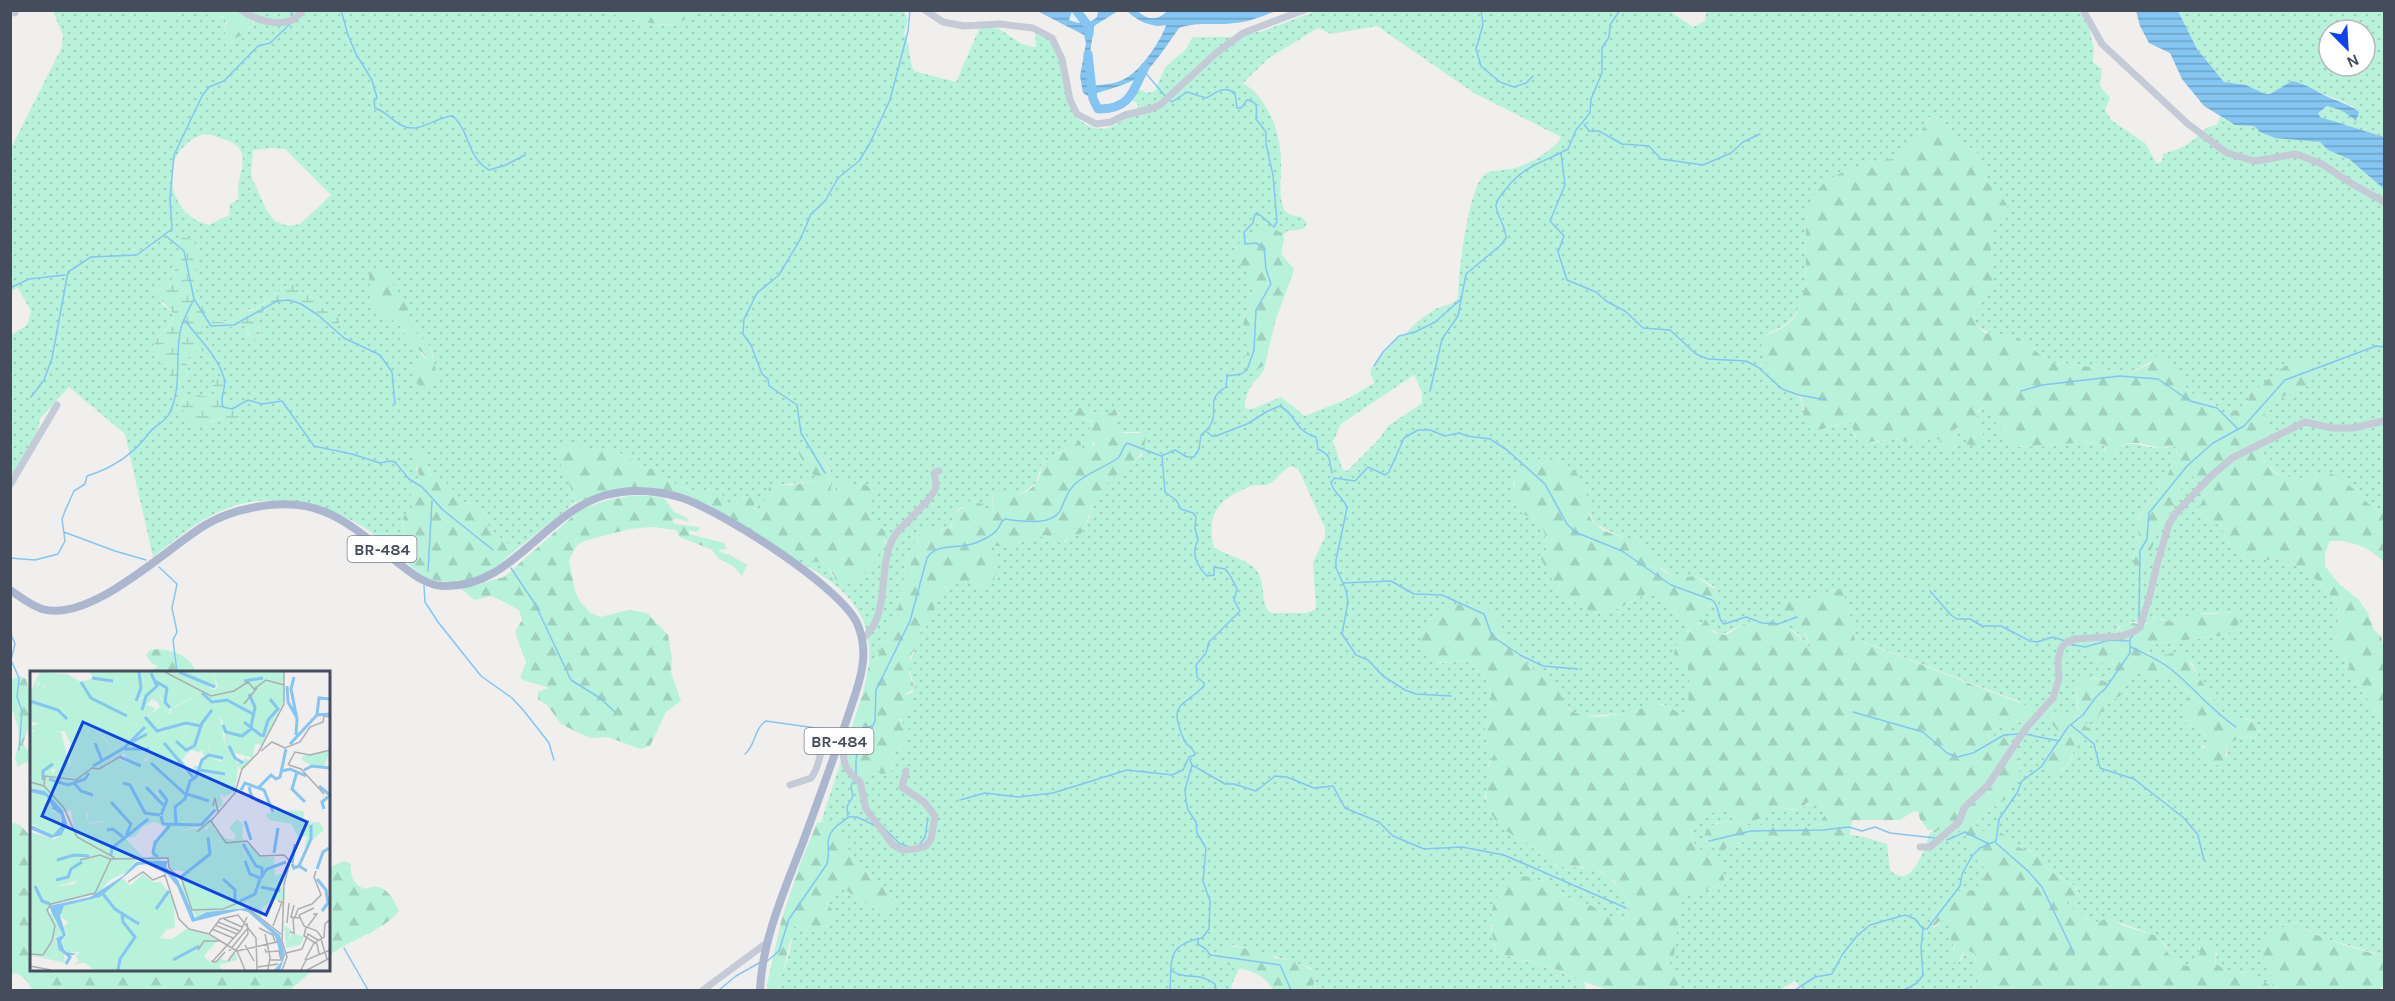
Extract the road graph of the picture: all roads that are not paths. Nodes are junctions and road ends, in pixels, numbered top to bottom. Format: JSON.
{"nodes":[{"id":1,"x":241,"y":10,"type":"edge"},
{"id":2,"x":303,"y":10,"type":"edge"},
{"id":3,"x":926,"y":10,"type":"edge"},
{"id":4,"x":1304,"y":10,"type":"edge"},
{"id":5,"x":2083,"y":10,"type":"edge"},
{"id":6,"x":2385,"y":202,"type":"edge"},
{"id":7,"x":57,"y":405,"type":"dead end"},
{"id":8,"x":2385,"y":421,"type":"edge"},
{"id":9,"x":939,"y":471,"type":"dead end"},
{"id":10,"x":10,"y":485,"type":"edge"},
{"id":11,"x":10,"y":590,"type":"edge"},
{"id":12,"x":863,"y":638,"type":"junction"},
{"id":13,"x":842,"y":735,"type":"junction"},
{"id":14,"x":906,"y":771,"type":"dead end"},
{"id":15,"x":790,"y":785,"type":"dead end"},
{"id":16,"x":1920,"y":848,"type":"dead end"},
{"id":17,"x":768,"y":942,"type":"junction"},
{"id":18,"x":703,"y":990,"type":"edge"},
{"id":19,"x":760,"y":990,"type":"edge"}],
"edges":[{"from":1,"to":2,"type":"street"},
{"from":3,"to":4,"type":"street"},
{"from":5,"to":6,"type":"street"},
{"from":7,"to":10,"type":"street"},
{"from":8,"to":16,"type":"street"},
{"from":9,"to":12,"type":"street"},
{"from":11,"to":12,"type":"main road","number":"BR-484"},
{"from":12,"to":13,"type":"main road","number":"BR-484"},
{"from":13,"to":14,"type":"street"},
{"from":13,"to":15,"type":"street"},
{"from":13,"to":17,"type":"main road","number":"BR-484"},
{"from":17,"to":18,"type":"street"},
{"from":17,"to":19,"type":"main road","number":"BR-484"}]}
